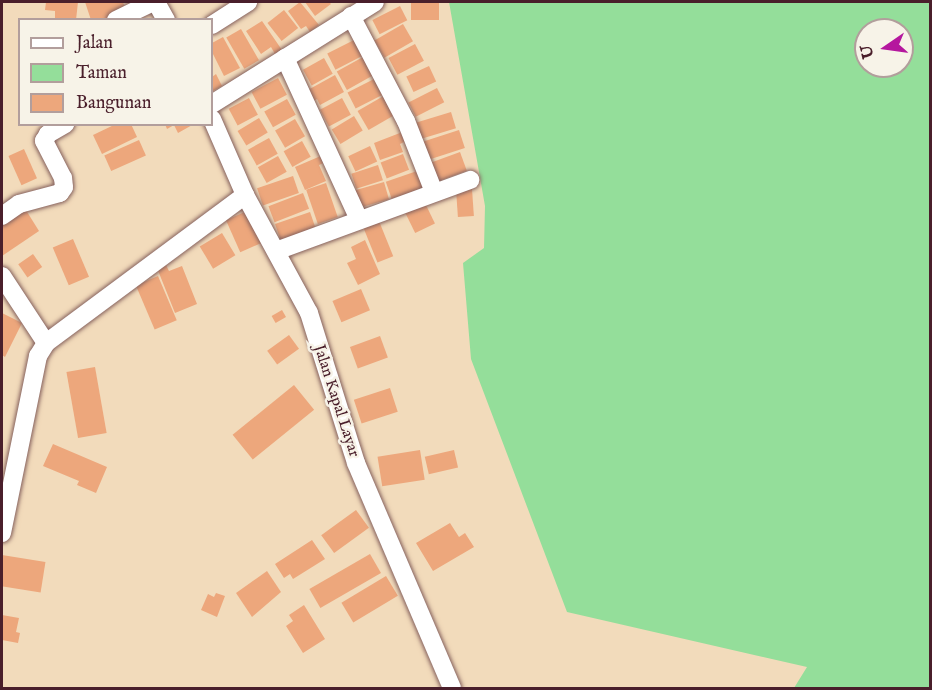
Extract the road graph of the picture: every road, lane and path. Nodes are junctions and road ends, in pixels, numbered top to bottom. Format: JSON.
{"nodes":[{"id":1,"x":154,"y":2,"type":"edge"},
{"id":2,"x":248,"y":2,"type":"edge"},
{"id":3,"x":375,"y":2,"type":"edge"},
{"id":4,"x":351,"y":16,"type":"junction"},
{"id":5,"x":120,"y":18,"type":"edge"},
{"id":6,"x":165,"y":18,"type":"edge"},
{"id":7,"x":213,"y":24,"type":"edge"},
{"id":8,"x":285,"y":58,"type":"junction"},
{"id":9,"x":213,"y":103,"type":"edge"},
{"id":10,"x":213,"y":121,"type":"edge"},
{"id":11,"x":62,"y":126,"type":"edge"},
{"id":12,"x":470,"y":180,"type":"dead end"},
{"id":13,"x":434,"y":192,"type":"junction"},
{"id":14,"x":245,"y":195,"type":"junction"},
{"id":15,"x":2,"y":216,"type":"edge"},
{"id":16,"x":359,"y":220,"type":"junction"},
{"id":17,"x":276,"y":251,"type":"junction"},
{"id":18,"x":2,"y":276,"type":"edge"},
{"id":19,"x":46,"y":343,"type":"junction"},
{"id":20,"x":2,"y":532,"type":"edge"},
{"id":21,"x":452,"y":688,"type":"edge"}],
"edges":[{"from":1,"to":5,"type":"street"},
{"from":1,"to":6,"type":"street"},
{"from":2,"to":7,"type":"street"},
{"from":3,"to":4,"type":"street"},
{"from":4,"to":8,"type":"street"},
{"from":4,"to":13,"type":"street"},
{"from":8,"to":9,"type":"street"},
{"from":8,"to":16,"type":"street"},
{"from":10,"to":14,"type":"street","name":"Jalan Kapal Layar"},
{"from":11,"to":15,"type":"street"},
{"from":12,"to":13,"type":"street"},
{"from":13,"to":16,"type":"street"},
{"from":14,"to":17,"type":"street","name":"Jalan Kapal Layar"},
{"from":14,"to":19,"type":"street"},
{"from":16,"to":17,"type":"street"},
{"from":17,"to":21,"type":"street","name":"Jalan Kapal Layar"},
{"from":18,"to":19,"type":"street"},
{"from":19,"to":20,"type":"street"}]}
